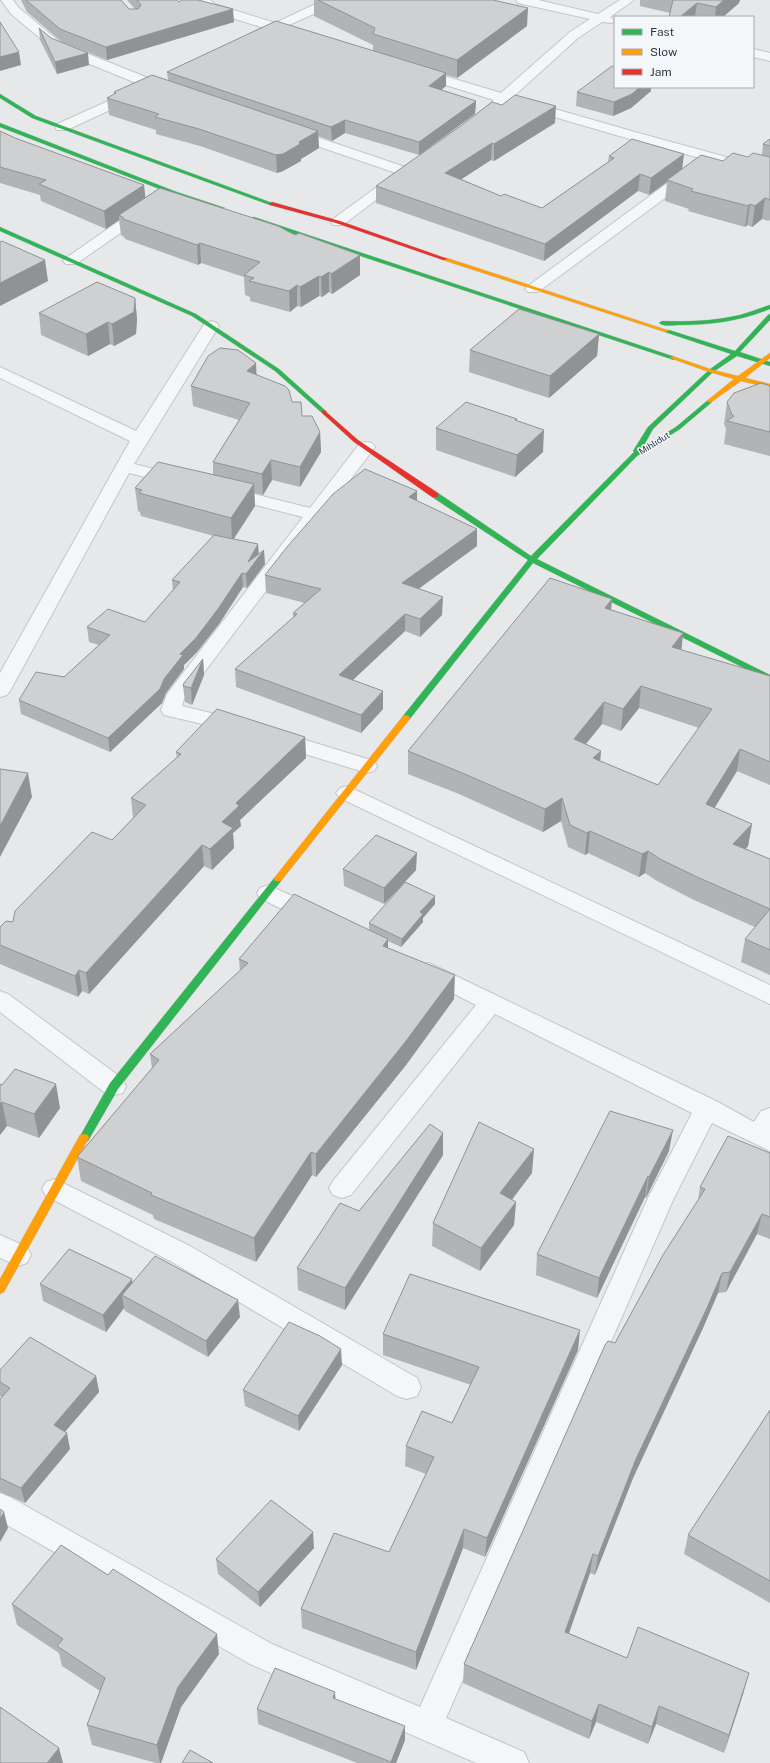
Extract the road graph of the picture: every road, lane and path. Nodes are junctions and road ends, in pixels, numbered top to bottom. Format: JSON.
{"nodes":[{"id":1,"x":7,"y":0,"type":"edge"},
{"id":2,"x":202,"y":0,"type":"edge"},
{"id":3,"x":334,"y":0,"type":"edge"},
{"id":4,"x":522,"y":0,"type":"edge"},
{"id":5,"x":628,"y":0,"type":"edge"},
{"id":6,"x":599,"y":18,"type":"junction"},
{"id":7,"x":614,"y":22,"type":"edge"},
{"id":8,"x":274,"y":27,"type":"junction"},
{"id":9,"x":260,"y":34,"type":"edge"},
{"id":10,"x":304,"y":36,"type":"edge"},
{"id":11,"x":754,"y":53,"type":"edge"},
{"id":12,"x":770,"y":57,"type":"edge"},
{"id":13,"x":408,"y":69,"type":"edge"},
{"id":14,"x":166,"y":78,"type":"edge"},
{"id":15,"x":152,"y":85,"type":"junction"},
{"id":16,"x":181,"y":95,"type":"edge"},
{"id":17,"x":0,"y":96,"type":"edge"},
{"id":18,"x":505,"y":99,"type":"junction"},
{"id":19,"x":487,"y":113,"type":"edge"},
{"id":20,"x":0,"y":125,"type":"edge"},
{"id":21,"x":62,"y":127,"type":"junction"},
{"id":22,"x":276,"y":127,"type":"edge"},
{"id":23,"x":22,"y":135,"type":"junction"},
{"id":24,"x":7,"y":138,"type":"edge"},
{"id":25,"x":711,"y":158,"type":"junction"},
{"id":26,"x":419,"y":163,"type":"edge"},
{"id":27,"x":406,"y":172,"type":"junction"},
{"id":28,"x":770,"y":173,"type":"edge"},
{"id":29,"x":172,"y":192,"type":"junction"},
{"id":30,"x":232,"y":212,"type":"edge"},
{"id":31,"x":248,"y":217,"type":"edge"},
{"id":32,"x":338,"y":222,"type":"junction"},
{"id":33,"x":0,"y":229,"type":"edge"},
{"id":34,"x":71,"y":261,"type":"junction"},
{"id":35,"x":533,"y":289,"type":"junction"},
{"id":36,"x":770,"y":307,"type":"edge"},
{"id":37,"x":770,"y":316,"type":"edge"},
{"id":38,"x":628,"y":320,"type":"junction"},
{"id":39,"x":211,"y":326,"type":"junction"},
{"id":40,"x":736,"y":353,"type":"junction"},
{"id":41,"x":768,"y":360,"type":"edge"},
{"id":42,"x":711,"y":371,"type":"junction"},
{"id":43,"x":0,"y":372,"type":"edge"},
{"id":44,"x":740,"y":377,"type":"junction"},
{"id":45,"x":770,"y":386,"type":"edge"},
{"id":46,"x":141,"y":440,"type":"junction"},
{"id":47,"x":366,"y":447,"type":"junction"},
{"id":48,"x":635,"y":455,"type":"junction"},
{"id":49,"x":125,"y":467,"type":"junction"},
{"id":50,"x":314,"y":514,"type":"junction"},
{"id":51,"x":532,"y":560,"type":"junction"},
{"id":52,"x":770,"y":678,"type":"edge"},
{"id":53,"x":0,"y":691,"type":"edge"},
{"id":54,"x":367,"y":766,"type":"junction"},
{"id":55,"x":347,"y":793,"type":"junction"},
{"id":56,"x":268,"y":893,"type":"junction"},
{"id":57,"x":331,"y":924,"type":"edge"},
{"id":58,"x":408,"y":961,"type":"edge"},
{"id":59,"x":770,"y":995,"type":"edge"},
{"id":60,"x":0,"y":1000,"type":"edge"},
{"id":61,"x":491,"y":1002,"type":"junction"},
{"id":62,"x":114,"y":1086,"type":"junction"},
{"id":63,"x":707,"y":1108,"type":"junction"},
{"id":64,"x":766,"y":1131,"type":"edge"},
{"id":65,"x":342,"y":1188,"type":"dead end"},
{"id":66,"x":55,"y":1189,"type":"junction"},
{"id":67,"x":9,"y":1251,"type":"edge"},
{"id":68,"x":0,"y":1290,"type":"edge"},
{"id":69,"x":407,"y":1387,"type":"dead end"},
{"id":70,"x":0,"y":1506,"type":"edge"},
{"id":71,"x":427,"y":1726,"type":"junction"},
{"id":72,"x":513,"y":1763,"type":"edge"}],
"edges":[{"from":1,"to":15,"type":"street"},
{"from":2,"to":8,"type":"street"},
{"from":3,"to":8,"type":"street"},
{"from":4,"to":6,"type":"street"},
{"from":5,"to":6,"type":"street"},
{"from":6,"to":7,"type":"street"},
{"from":6,"to":18,"type":"street"},
{"from":8,"to":9,"type":"street"},
{"from":8,"to":10,"type":"street"},
{"from":11,"to":12,"type":"street"},
{"from":13,"to":18,"type":"street"},
{"from":14,"to":15,"type":"street"},
{"from":15,"to":16,"type":"street"},
{"from":15,"to":21,"type":"street"},
{"from":17,"to":21,"type":"main road"},
{"from":18,"to":19,"type":"street"},
{"from":18,"to":25,"type":"street"},
{"from":20,"to":23,"type":"main road"},
{"from":21,"to":23,"type":"main road"},
{"from":21,"to":32,"type":"main road"},
{"from":22,"to":27,"type":"street"},
{"from":23,"to":24,"type":"main road"},
{"from":23,"to":29,"type":"main road"},
{"from":25,"to":28,"type":"street"},
{"from":25,"to":35,"type":"street"},
{"from":26,"to":27,"type":"street"},
{"from":27,"to":32,"type":"street"},
{"from":29,"to":30,"type":"main road"},
{"from":29,"to":34,"type":"street"},
{"from":31,"to":42,"type":"main road"},
{"from":32,"to":35,"type":"main road"},
{"from":33,"to":34,"type":"main road"},
{"from":34,"to":39,"type":"main road"},
{"from":35,"to":38,"type":"main road"},
{"from":36,"to":38,"type":"main road"},
{"from":37,"to":40,"type":"main road","name":"Mıhlıdut"},
{"from":38,"to":40,"type":"main road"},
{"from":39,"to":46,"type":"street"},
{"from":39,"to":47,"type":"main road"},
{"from":40,"to":41,"type":"main road"},
{"from":40,"to":42,"type":"main road","name":"Mıhlıdut"},
{"from":41,"to":44,"type":"main road","name":"Mıhlıdut"},
{"from":42,"to":44,"type":"main road"},
{"from":42,"to":48,"type":"main road","name":"Mıhlıdut"},
{"from":43,"to":46,"type":"street"},
{"from":44,"to":45,"type":"main road"},
{"from":44,"to":48,"type":"main road","name":"Mıhlıdut"},
{"from":46,"to":49,"type":"street"},
{"from":47,"to":50,"type":"street"},
{"from":47,"to":51,"type":"main road"},
{"from":48,"to":51,"type":"main road"},
{"from":49,"to":50,"type":"street"},
{"from":49,"to":53,"type":"street"},
{"from":50,"to":54,"type":"street"},
{"from":51,"to":52,"type":"main road"},
{"from":51,"to":54,"type":"main road"},
{"from":54,"to":55,"type":"main road"},
{"from":55,"to":56,"type":"main road"},
{"from":55,"to":59,"type":"street"},
{"from":56,"to":57,"type":"street"},
{"from":56,"to":62,"type":"main road"},
{"from":58,"to":61,"type":"street"},
{"from":60,"to":62,"type":"street"},
{"from":61,"to":63,"type":"street"},
{"from":61,"to":65,"type":"street"},
{"from":62,"to":66,"type":"main road"},
{"from":63,"to":64,"type":"street"},
{"from":63,"to":71,"type":"street"},
{"from":66,"to":67,"type":"main road"},
{"from":66,"to":69,"type":"street"},
{"from":67,"to":68,"type":"main road"},
{"from":70,"to":71,"type":"street"},
{"from":71,"to":72,"type":"street"}]}
